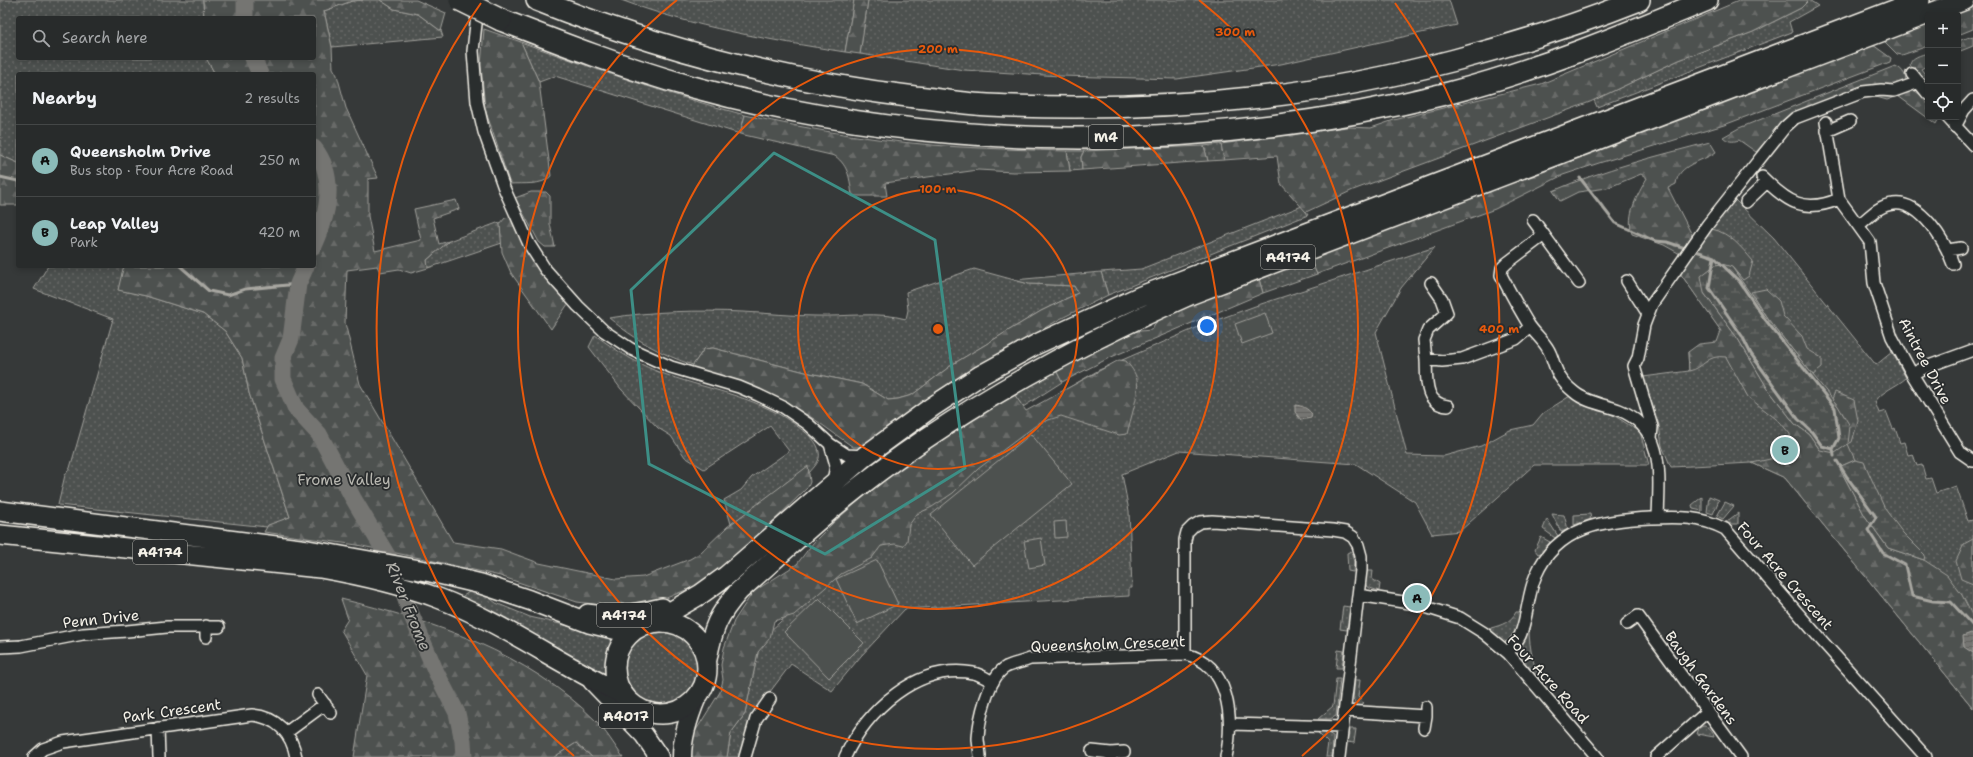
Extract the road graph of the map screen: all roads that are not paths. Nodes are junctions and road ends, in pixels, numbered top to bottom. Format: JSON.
{"nodes":[{"id":1,"x":460,"y":0,"type":"edge"},
{"id":2,"x":479,"y":0,"type":"edge"},
{"id":3,"x":537,"y":0,"type":"edge"},
{"id":4,"x":1639,"y":0,"type":"edge"},
{"id":5,"x":1707,"y":0,"type":"edge"},
{"id":6,"x":1920,"y":0,"type":"edge"},
{"id":7,"x":1965,"y":0,"type":"edge"},
{"id":8,"x":1925,"y":90,"type":"edge"},
{"id":9,"x":1973,"y":100,"type":"edge"},
{"id":10,"x":1949,"y":120,"type":"edge"},
{"id":11,"x":1850,"y":121,"type":"dead end"},
{"id":12,"x":1955,"y":127,"type":"junction"},
{"id":13,"x":1973,"y":144,"type":"edge"},
{"id":14,"x":1839,"y":199,"type":"junction"},
{"id":15,"x":1746,"y":202,"type":"dead end"},
{"id":16,"x":1533,"y":220,"type":"dead end"},
{"id":17,"x":1859,"y":225,"type":"junction"},
{"id":18,"x":1544,"y":235,"type":"junction"},
{"id":19,"x":1961,"y":248,"type":"dead end"},
{"id":20,"x":1948,"y":250,"type":"junction"},
{"id":21,"x":1953,"y":264,"type":"dead end"},
{"id":22,"x":1627,"y":281,"type":"dead end"},
{"id":23,"x":1431,"y":283,"type":"dead end"},
{"id":24,"x":1579,"y":283,"type":"dead end"},
{"id":25,"x":1648,"y":314,"type":"junction"},
{"id":26,"x":1530,"y":327,"type":"junction"},
{"id":27,"x":1973,"y":350,"type":"edge"},
{"id":28,"x":1426,"y":359,"type":"junction"},
{"id":29,"x":1912,"y":374,"type":"junction"},
{"id":30,"x":1448,"y":406,"type":"dead end"},
{"id":31,"x":1651,"y":438,"type":"junction"},
{"id":32,"x":830,"y":444,"type":"junction"},
{"id":33,"x":865,"y":456,"type":"junction"},
{"id":34,"x":1973,"y":461,"type":"edge"},
{"id":35,"x":832,"y":485,"type":"junction"},
{"id":36,"x":0,"y":511,"type":"edge"},
{"id":37,"x":1658,"y":518,"type":"junction"},
{"id":38,"x":0,"y":535,"type":"edge"},
{"id":39,"x":701,"y":594,"type":"junction"},
{"id":40,"x":1358,"y":595,"type":"junction"},
{"id":41,"x":544,"y":606,"type":"junction"},
{"id":42,"x":653,"y":622,"type":"junction"},
{"id":43,"x":1627,"y":624,"type":"dead end"},
{"id":44,"x":206,"y":626,"type":"junction"},
{"id":45,"x":219,"y":627,"type":"dead end"},
{"id":46,"x":630,"y":633,"type":"junction"},
{"id":47,"x":206,"y":637,"type":"dead end"},
{"id":48,"x":0,"y":647,"type":"edge"},
{"id":49,"x":1508,"y":653,"type":"junction"},
{"id":50,"x":1185,"y":654,"type":"junction"},
{"id":51,"x":707,"y":659,"type":"junction"},
{"id":52,"x":590,"y":679,"type":"junction"},
{"id":53,"x":993,"y":682,"type":"junction"},
{"id":54,"x":697,"y":697,"type":"junction"},
{"id":55,"x":770,"y":699,"type":"dead end"},
{"id":56,"x":629,"y":700,"type":"junction"},
{"id":57,"x":325,"y":704,"type":"dead end"},
{"id":58,"x":1345,"y":711,"type":"junction"},
{"id":59,"x":1708,"y":711,"type":"junction"},
{"id":60,"x":1230,"y":724,"type":"junction"},
{"id":61,"x":1343,"y":727,"type":"junction"},
{"id":62,"x":158,"y":728,"type":"junction"},
{"id":63,"x":1424,"y":728,"type":"dead end"},
{"id":64,"x":287,"y":732,"type":"junction"},
{"id":65,"x":1092,"y":751,"type":"dead end"},
{"id":66,"x":1124,"y":752,"type":"dead end"},
{"id":67,"x":1111,"y":755,"type":"edge"},
{"id":68,"x":34,"y":757,"type":"edge"},
{"id":69,"x":159,"y":757,"type":"edge"},
{"id":70,"x":296,"y":757,"type":"edge"},
{"id":71,"x":659,"y":757,"type":"edge"},
{"id":72,"x":667,"y":757,"type":"edge"},
{"id":73,"x":682,"y":757,"type":"edge"},
{"id":74,"x":745,"y":757,"type":"edge"},
{"id":75,"x":845,"y":757,"type":"edge"},
{"id":76,"x":980,"y":757,"type":"edge"},
{"id":77,"x":1226,"y":757,"type":"edge"},
{"id":78,"x":1340,"y":757,"type":"edge"},
{"id":79,"x":1597,"y":757,"type":"edge"},
{"id":80,"x":1656,"y":757,"type":"edge"},
{"id":81,"x":1740,"y":757,"type":"edge"},
{"id":82,"x":1926,"y":757,"type":"edge"}],
"edges":[{"from":1,"to":5,"type":"highway","number":"M4","bridge":true},
{"from":2,"to":32,"type":"street"},
{"from":3,"to":4,"type":"highway","number":"M4"},
{"from":6,"to":33,"type":"highway","number":"A4174"},
{"from":7,"to":51,"type":"highway","number":"A4174"},
{"from":8,"to":25,"type":"street"},
{"from":9,"to":12,"type":"street"},
{"from":10,"to":12,"type":"street"},
{"from":11,"to":14,"type":"street","name":"Aintree Drive"},
{"from":12,"to":13,"type":"street"},
{"from":14,"to":15,"type":"street"},
{"from":14,"to":17,"type":"street","name":"Aintree Drive"},
{"from":16,"to":18,"type":"street"},
{"from":17,"to":20,"type":"street"},
{"from":17,"to":29,"type":"street","name":"Aintree Drive"},
{"from":18,"to":24,"type":"street"},
{"from":18,"to":26,"type":"street"},
{"from":19,"to":20,"type":"street"},
{"from":20,"to":21,"type":"street"},
{"from":22,"to":25,"type":"street"},
{"from":23,"to":28,"type":"street"},
{"from":25,"to":31,"type":"street"},
{"from":26,"to":28,"type":"street"},
{"from":26,"to":31,"type":"street"},
{"from":27,"to":29,"type":"street"},
{"from":28,"to":30,"type":"street"},
{"from":29,"to":34,"type":"street","name":"Aintree Drive"},
{"from":31,"to":37,"type":"street"},
{"from":32,"to":33,"type":"street"},
{"from":32,"to":35,"type":"street"},
{"from":33,"to":35,"type":"highway","number":"A4174"},
{"from":35,"to":39,"type":"highway","number":"A4174"},
{"from":36,"to":41,"type":"highway","number":"A4174"},
{"from":37,"to":49,"type":"street","name":"Four Acre Crescent"},
{"from":37,"to":82,"type":"street","name":"Four Acre Crescent"},
{"from":38,"to":52,"type":"highway","number":"A4174"},
{"from":39,"to":41,"type":"highway","number":"A4174"},
{"from":39,"to":42,"type":"highway","number":"A4174"},
{"from":40,"to":49,"type":"street","name":"Four Acre Road"},
{"from":40,"to":50,"type":"street"},
{"from":40,"to":58,"type":"street"},
{"from":41,"to":46,"type":"highway","number":"A4174"},
{"from":42,"to":46,"type":"highway","number":"A4174"},
{"from":42,"to":51,"type":"highway","number":"A4174"},
{"from":43,"to":59,"type":"street","name":"Baugh Gardens"},
{"from":44,"to":45,"type":"street","name":"Penn Drive"},
{"from":44,"to":47,"type":"street"},
{"from":44,"to":48,"type":"street","name":"Penn Drive"},
{"from":46,"to":56,"type":"highway","number":"A4174"},
{"from":49,"to":79,"type":"street","name":"Four Acre Road"},
{"from":50,"to":53,"type":"street","name":"Queensholm Crescent"},
{"from":50,"to":60,"type":"street","name":"Queensholm Crescent"},
{"from":51,"to":54,"type":"highway","number":"A4174"},
{"from":52,"to":56,"type":"highway","number":"A4174"},
{"from":52,"to":71,"type":"main road","number":"A4017"},
{"from":53,"to":75,"type":"street"},
{"from":53,"to":76,"type":"street","name":"Queensholm Crescent"},
{"from":54,"to":56,"type":"highway","number":"A4174"},
{"from":54,"to":73,"type":"main road"},
{"from":55,"to":74,"type":"street"},
{"from":56,"to":72,"type":"main road","number":"A4017"},
{"from":57,"to":64,"type":"street"},
{"from":58,"to":61,"type":"street"},
{"from":58,"to":63,"type":"street"},
{"from":59,"to":80,"type":"street"},
{"from":59,"to":81,"type":"street","name":"Baugh Gardens"},
{"from":60,"to":61,"type":"street"},
{"from":60,"to":77,"type":"street","name":"Queensholm Crescent"},
{"from":61,"to":78,"type":"street"},
{"from":62,"to":64,"type":"street","name":"Park Crescent"},
{"from":62,"to":68,"type":"street","name":"Park Crescent"},
{"from":62,"to":69,"type":"street"},
{"from":64,"to":70,"type":"street"},
{"from":65,"to":67,"type":"street"},
{"from":66,"to":67,"type":"street"}]}
